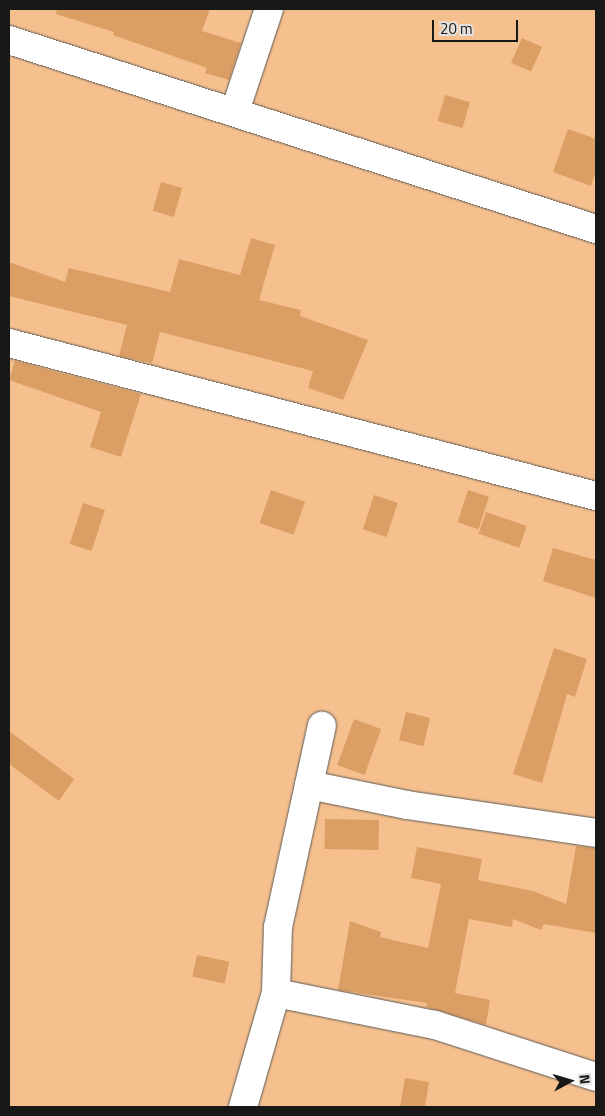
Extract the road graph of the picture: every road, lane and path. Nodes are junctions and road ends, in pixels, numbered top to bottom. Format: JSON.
{"nodes":[{"id":1,"x":269,"y":9,"type":"edge"},
{"id":2,"x":9,"y":40,"type":"edge"},
{"id":3,"x":235,"y":111,"type":"junction"},
{"id":4,"x":596,"y":229,"type":"edge"},
{"id":5,"x":9,"y":343,"type":"edge"},
{"id":6,"x":596,"y":496,"type":"edge"},
{"id":7,"x":322,"y":726,"type":"dead end"},
{"id":8,"x":309,"y":786,"type":"junction"},
{"id":9,"x":596,"y":833,"type":"edge"},
{"id":10,"x":276,"y":992,"type":"junction"},
{"id":11,"x":596,"y":1077,"type":"edge"},
{"id":12,"x":243,"y":1107,"type":"edge"}],
"edges":[{"from":1,"to":3,"type":"street"},
{"from":2,"to":3,"type":"street"},
{"from":3,"to":4,"type":"street"},
{"from":5,"to":6,"type":"street"},
{"from":7,"to":8,"type":"street"},
{"from":8,"to":9,"type":"street"},
{"from":8,"to":10,"type":"street"},
{"from":10,"to":11,"type":"street"},
{"from":10,"to":12,"type":"street"}]}
